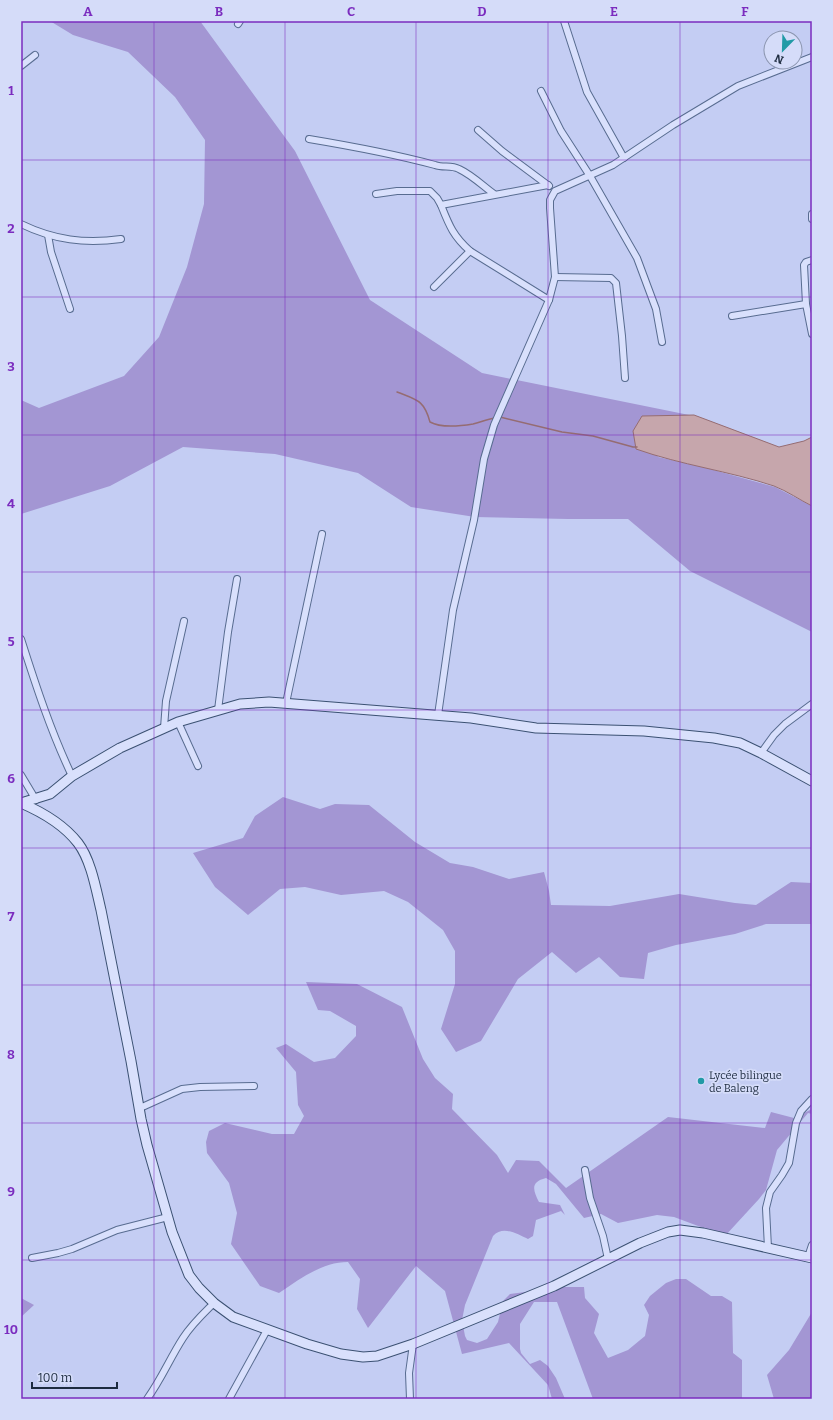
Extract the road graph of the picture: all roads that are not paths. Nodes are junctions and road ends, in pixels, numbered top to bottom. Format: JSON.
{"nodes":[{"id":1,"x":564,"y":21,"type":"edge"},
{"id":2,"x":35,"y":55,"type":"dead end"},
{"id":3,"x":812,"y":58,"type":"edge"},
{"id":4,"x":21,"y":66,"type":"edge"},
{"id":5,"x":541,"y":91,"type":"dead end"},
{"id":6,"x":478,"y":130,"type":"dead end"},
{"id":7,"x":309,"y":139,"type":"dead end"},
{"id":8,"x":624,"y":158,"type":"junction"},
{"id":9,"x":590,"y":176,"type":"junction"},
{"id":10,"x":548,"y":185,"type":"junction"},
{"id":11,"x":555,"y":191,"type":"junction"},
{"id":12,"x":376,"y":194,"type":"dead end"},
{"id":13,"x":494,"y":194,"type":"junction"},
{"id":14,"x":441,"y":205,"type":"junction"},
{"id":15,"x":812,"y":214,"type":"edge"},
{"id":16,"x":812,"y":220,"type":"edge"},
{"id":17,"x":21,"y":224,"type":"edge"},
{"id":18,"x":48,"y":235,"type":"junction"},
{"id":19,"x":121,"y":239,"type":"dead end"},
{"id":20,"x":470,"y":251,"type":"junction"},
{"id":21,"x":812,"y":260,"type":"edge"},
{"id":22,"x":555,"y":277,"type":"junction"},
{"id":23,"x":434,"y":287,"type":"dead end"},
{"id":24,"x":549,"y":300,"type":"junction"},
{"id":25,"x":806,"y":304,"type":"junction"},
{"id":26,"x":70,"y":309,"type":"dead end"},
{"id":27,"x":732,"y":316,"type":"dead end"},
{"id":28,"x":812,"y":334,"type":"edge"},
{"id":29,"x":662,"y":342,"type":"dead end"},
{"id":30,"x":625,"y":378,"type":"dead end"},
{"id":31,"x":322,"y":534,"type":"dead end"},
{"id":32,"x":238,"y":579,"type":"dead end"},
{"id":33,"x":184,"y":620,"type":"dead end"},
{"id":34,"x":21,"y":639,"type":"edge"},
{"id":35,"x":286,"y":703,"type":"junction"},
{"id":36,"x":812,"y":704,"type":"edge"},
{"id":37,"x":218,"y":710,"type":"junction"},
{"id":38,"x":438,"y":715,"type":"junction"},
{"id":39,"x":178,"y":722,"type":"junction"},
{"id":40,"x":164,"y":728,"type":"junction"},
{"id":41,"x":761,"y":753,"type":"junction"},
{"id":42,"x":198,"y":766,"type":"dead end"},
{"id":43,"x":21,"y":775,"type":"edge"},
{"id":44,"x":72,"y":776,"type":"junction"},
{"id":45,"x":812,"y":781,"type":"edge"},
{"id":46,"x":36,"y":800,"type":"junction"},
{"id":47,"x":254,"y":1086,"type":"dead end"},
{"id":48,"x":812,"y":1099,"type":"edge"},
{"id":49,"x":140,"y":1108,"type":"junction"},
{"id":50,"x":585,"y":1170,"type":"dead end"},
{"id":51,"x":168,"y":1217,"type":"junction"},
{"id":52,"x":812,"y":1245,"type":"edge"},
{"id":53,"x":768,"y":1248,"type":"junction"},
{"id":54,"x":32,"y":1258,"type":"dead end"},
{"id":55,"x":810,"y":1258,"type":"edge"},
{"id":56,"x":608,"y":1259,"type":"junction"},
{"id":57,"x":214,"y":1303,"type":"junction"},
{"id":58,"x":267,"y":1330,"type":"junction"},
{"id":59,"x":413,"y":1344,"type":"junction"},
{"id":60,"x":147,"y":1399,"type":"edge"},
{"id":61,"x":229,"y":1399,"type":"edge"},
{"id":62,"x":410,"y":1399,"type":"edge"}],
"edges":[{"from":1,"to":8,"type":"street"},
{"from":2,"to":4,"type":"street"},
{"from":3,"to":8,"type":"street"},
{"from":5,"to":9,"type":"street"},
{"from":6,"to":10,"type":"street"},
{"from":7,"to":13,"type":"street"},
{"from":8,"to":9,"type":"street"},
{"from":9,"to":11,"type":"street"},
{"from":9,"to":29,"type":"street"},
{"from":10,"to":11,"type":"street"},
{"from":10,"to":13,"type":"street"},
{"from":11,"to":22,"type":"street"},
{"from":12,"to":14,"type":"street"},
{"from":13,"to":14,"type":"street"},
{"from":14,"to":20,"type":"street"},
{"from":15,"to":16,"type":"street"},
{"from":17,"to":18,"type":"street"},
{"from":18,"to":19,"type":"street"},
{"from":18,"to":26,"type":"street"},
{"from":20,"to":23,"type":"street"},
{"from":20,"to":24,"type":"street"},
{"from":21,"to":25,"type":"street"},
{"from":22,"to":24,"type":"street"},
{"from":22,"to":30,"type":"street"},
{"from":24,"to":38,"type":"street"},
{"from":25,"to":27,"type":"street"},
{"from":25,"to":28,"type":"street"},
{"from":31,"to":35,"type":"street"},
{"from":32,"to":37,"type":"street"},
{"from":33,"to":40,"type":"street"},
{"from":34,"to":44,"type":"street"},
{"from":35,"to":37,"type":"street"},
{"from":35,"to":38,"type":"street"},
{"from":36,"to":41,"type":"street"},
{"from":37,"to":39,"type":"street"},
{"from":38,"to":41,"type":"street"},
{"from":39,"to":40,"type":"street"},
{"from":39,"to":42,"type":"street"},
{"from":40,"to":44,"type":"street"},
{"from":41,"to":45,"type":"street"},
{"from":43,"to":46,"type":"street"},
{"from":44,"to":46,"type":"street"},
{"from":46,"to":49,"type":"street"},
{"from":47,"to":49,"type":"street"},
{"from":48,"to":53,"type":"street"},
{"from":49,"to":51,"type":"street"},
{"from":50,"to":56,"type":"street"},
{"from":51,"to":54,"type":"street"},
{"from":51,"to":57,"type":"street"},
{"from":52,"to":55,"type":"street"},
{"from":53,"to":55,"type":"street"},
{"from":53,"to":56,"type":"street"},
{"from":56,"to":59,"type":"street"},
{"from":57,"to":58,"type":"street"},
{"from":57,"to":60,"type":"street"},
{"from":58,"to":59,"type":"street"},
{"from":58,"to":61,"type":"street"},
{"from":59,"to":62,"type":"street"}]}
